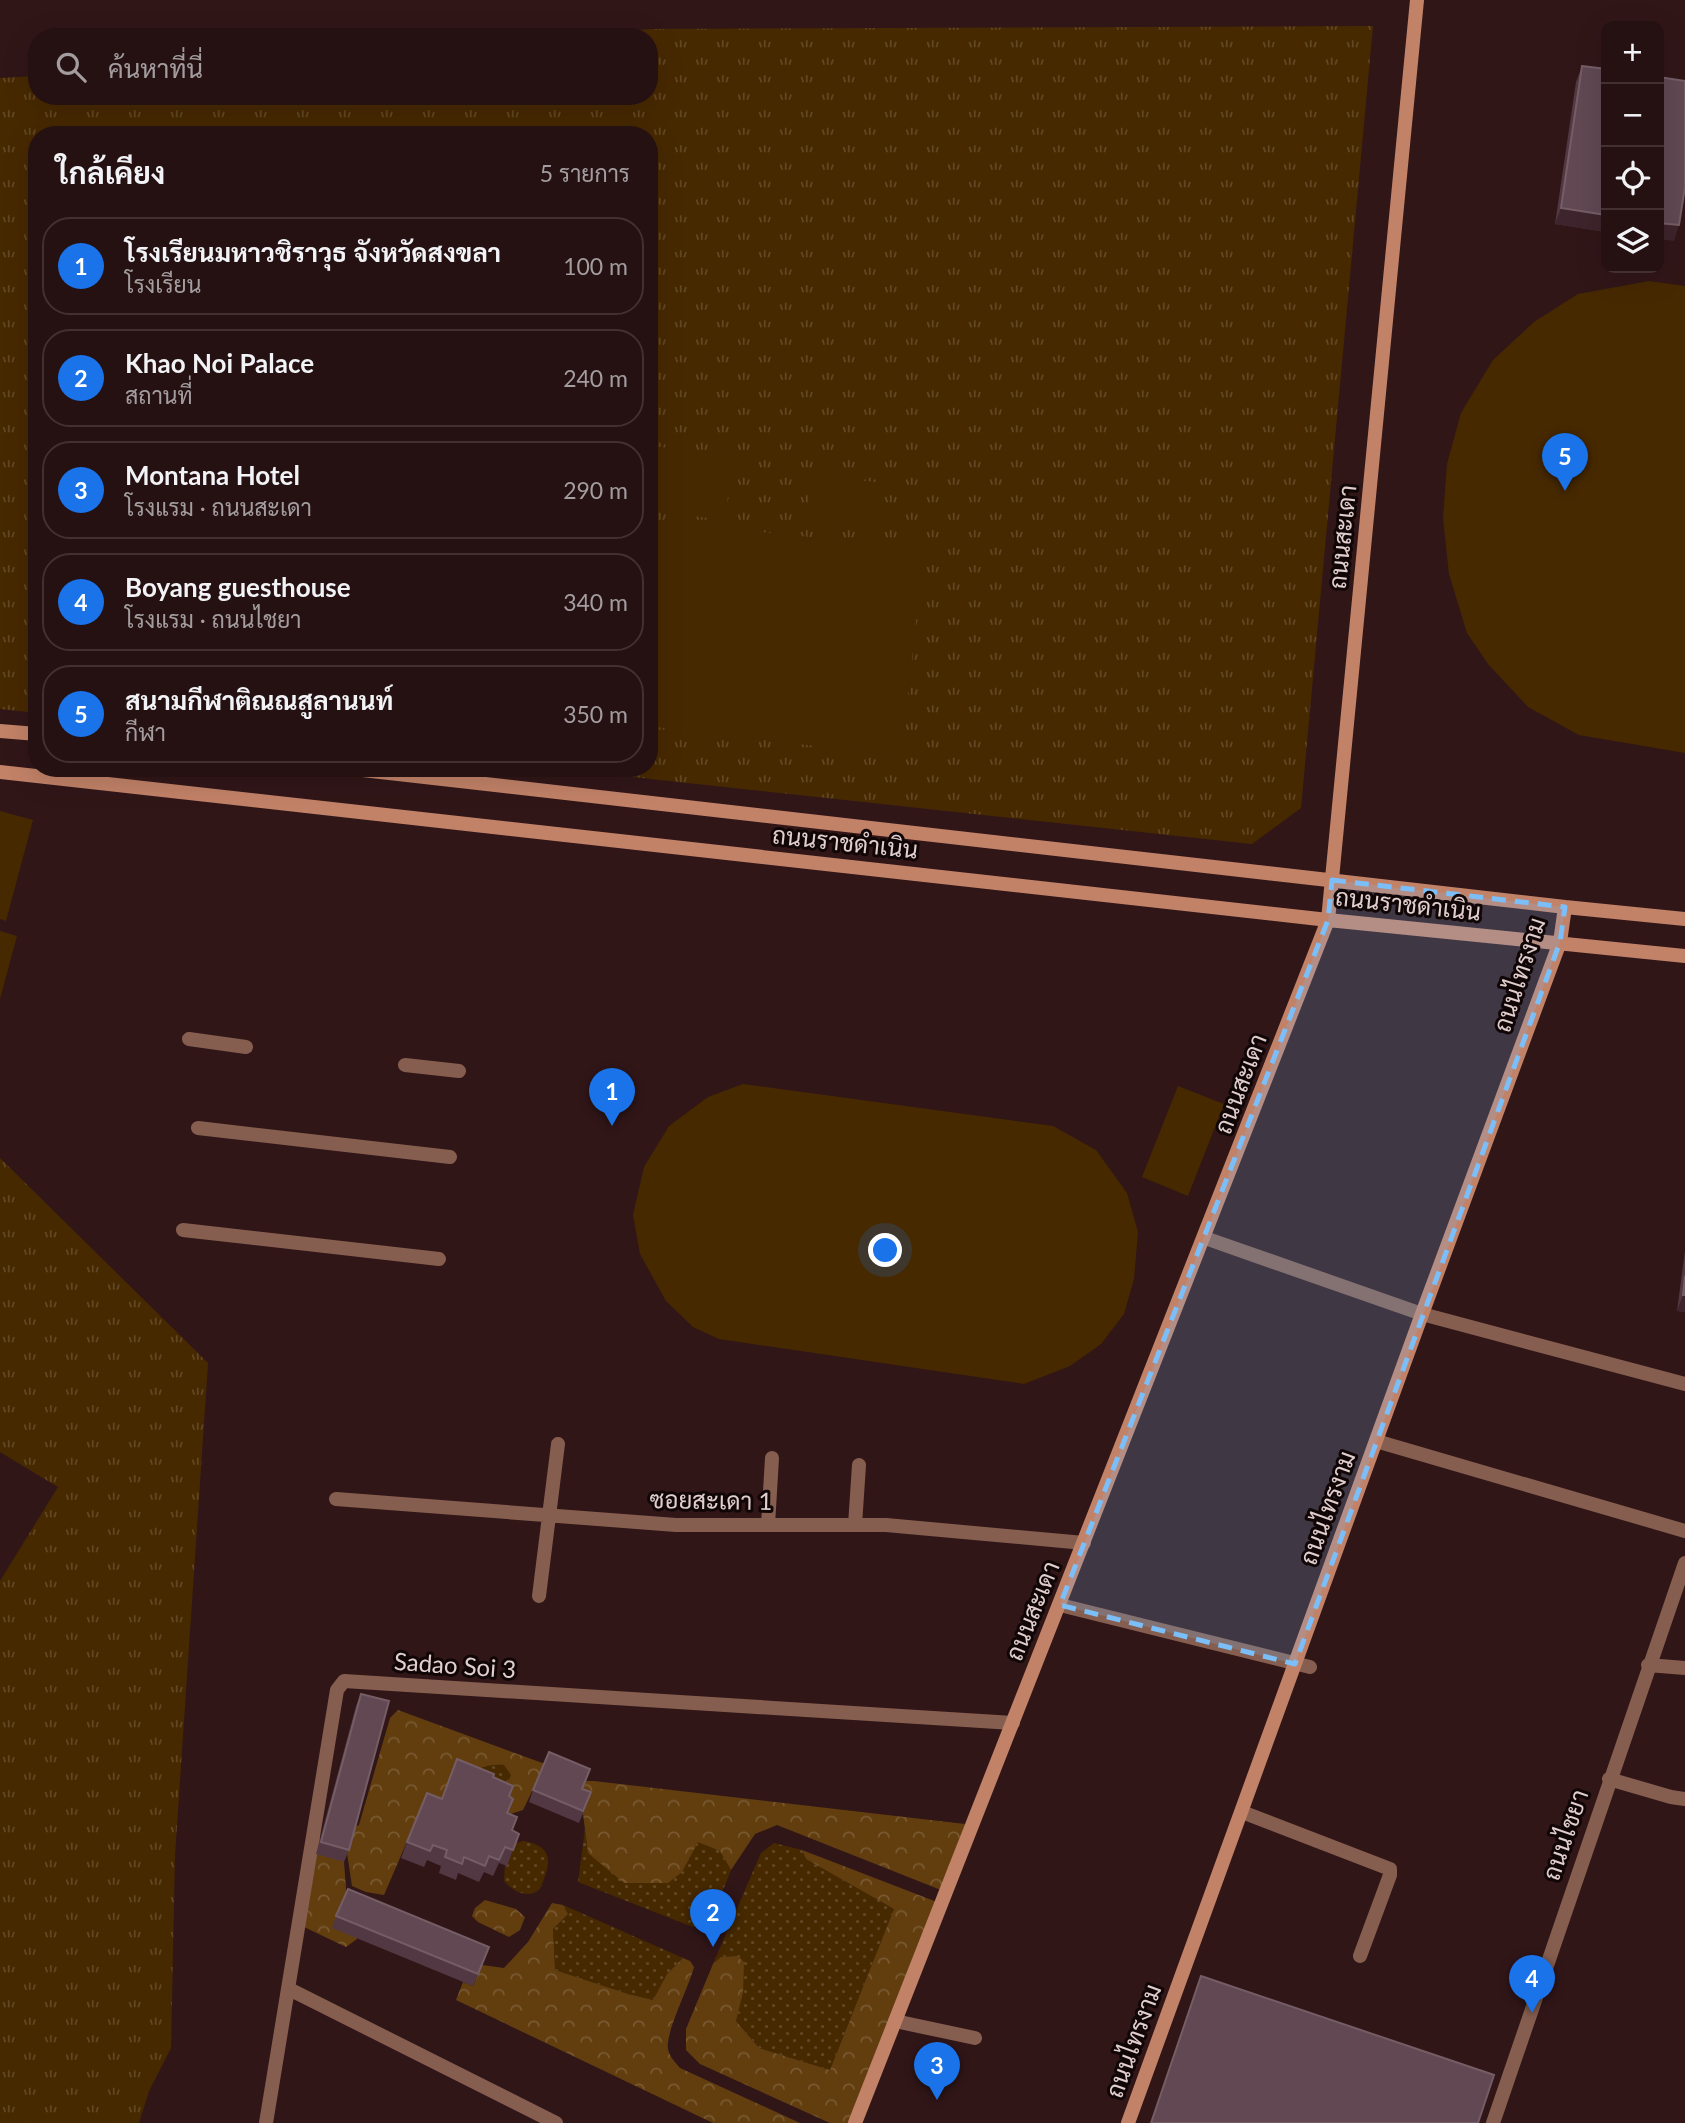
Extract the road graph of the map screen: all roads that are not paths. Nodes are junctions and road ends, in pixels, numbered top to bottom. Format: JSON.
{"nodes":[{"id":1,"x":1417,"y":0,"type":"edge"},
{"id":2,"x":0,"y":730,"type":"edge"},
{"id":3,"x":28,"y":733,"type":"edge"},
{"id":4,"x":0,"y":772,"type":"edge"},
{"id":5,"x":28,"y":775,"type":"edge"},
{"id":6,"x":45,"y":777,"type":"edge"},
{"id":7,"x":424,"y":777,"type":"edge"},
{"id":8,"x":1332,"y":880,"type":"junction"},
{"id":9,"x":1565,"y":907,"type":"junction"},
{"id":10,"x":1685,"y":919,"type":"edge"},
{"id":11,"x":1328,"y":920,"type":"junction"},
{"id":12,"x":1560,"y":942,"type":"junction"},
{"id":13,"x":1685,"y":956,"type":"edge"},
{"id":14,"x":189,"y":1039,"type":"dead end"},
{"id":15,"x":246,"y":1047,"type":"dead end"},
{"id":16,"x":405,"y":1065,"type":"dead end"},
{"id":17,"x":459,"y":1072,"type":"dead end"},
{"id":18,"x":198,"y":1128,"type":"dead end"},
{"id":19,"x":450,"y":1157,"type":"dead end"},
{"id":20,"x":183,"y":1230,"type":"dead end"},
{"id":21,"x":1205,"y":1238,"type":"junction"},
{"id":22,"x":439,"y":1259,"type":"dead end"},
{"id":23,"x":1422,"y":1314,"type":"junction"},
{"id":24,"x":1685,"y":1384,"type":"edge"},
{"id":25,"x":1376,"y":1441,"type":"junction"},
{"id":26,"x":558,"y":1444,"type":"dead end"},
{"id":27,"x":772,"y":1458,"type":"dead end"},
{"id":28,"x":859,"y":1465,"type":"dead end"},
{"id":29,"x":336,"y":1499,"type":"dead end"},
{"id":30,"x":548,"y":1514,"type":"junction"},
{"id":31,"x":768,"y":1525,"type":"junction"},
{"id":32,"x":855,"y":1525,"type":"junction"},
{"id":33,"x":1685,"y":1531,"type":"edge"},
{"id":34,"x":1084,"y":1543,"type":"junction"},
{"id":35,"x":1685,"y":1563,"type":"edge"},
{"id":36,"x":539,"y":1595,"type":"dead end"},
{"id":37,"x":1060,"y":1605,"type":"junction"},
{"id":38,"x":1303,"y":1665,"type":"junction"},
{"id":39,"x":1648,"y":1665,"type":"junction"},
{"id":40,"x":1685,"y":1668,"type":"edge"},
{"id":41,"x":1013,"y":1723,"type":"junction"},
{"id":42,"x":1609,"y":1779,"type":"junction"},
{"id":43,"x":1685,"y":1799,"type":"edge"},
{"id":44,"x":1242,"y":1812,"type":"junction"},
{"id":45,"x":1360,"y":1956,"type":"dead end"},
{"id":46,"x":289,"y":1989,"type":"junction"},
{"id":47,"x":895,"y":2021,"type":"junction"},
{"id":48,"x":975,"y":2038,"type":"dead end"},
{"id":49,"x":536,"y":2119,"type":"edge"},
{"id":50,"x":267,"y":2123,"type":"edge"},
{"id":51,"x":556,"y":2123,"type":"edge"},
{"id":52,"x":855,"y":2123,"type":"edge"},
{"id":53,"x":1128,"y":2123,"type":"edge"},
{"id":54,"x":1493,"y":2123,"type":"edge"}],
"edges":[{"from":1,"to":8,"type":"street","name":"ถนนสะเดา"},
{"from":2,"to":3,"type":"street"},
{"from":4,"to":5,"type":"street","name":"ถนนราชดำเนิน"},
{"from":6,"to":11,"type":"street","name":"ถนนราชดำเนิน"},
{"from":7,"to":8,"type":"street","name":"ถนนราชดำเนิน"},
{"from":8,"to":9,"type":"street","name":"ถนนราชดำเนิน"},
{"from":8,"to":11,"type":"street","name":"ถนนสะเดา"},
{"from":9,"to":10,"type":"street","name":"ถนนราชดำเนิน"},
{"from":9,"to":12,"type":"street","name":"ถนนไทรงาม"},
{"from":11,"to":12,"type":"street","name":"ถนนราชดำเนิน"},
{"from":11,"to":21,"type":"street","name":"ถนนสะเดา"},
{"from":12,"to":13,"type":"street","name":"ถนนราชดำเนิน"},
{"from":12,"to":23,"type":"street","name":"ถนนไทรงาม"},
{"from":14,"to":15,"type":"street"},
{"from":16,"to":17,"type":"street"},
{"from":18,"to":19,"type":"street"},
{"from":20,"to":22,"type":"street"},
{"from":21,"to":23,"type":"street"},
{"from":21,"to":34,"type":"street","name":"ถนนสะเดา"},
{"from":23,"to":24,"type":"street"},
{"from":23,"to":25,"type":"street","name":"ถนนไทรงาม"},
{"from":25,"to":33,"type":"street"},
{"from":25,"to":38,"type":"street","name":"ถนนไทรงาม"},
{"from":26,"to":30,"type":"street"},
{"from":27,"to":31,"type":"street"},
{"from":28,"to":32,"type":"street"},
{"from":29,"to":30,"type":"street","name":"ซอยสะเดา 1"},
{"from":30,"to":31,"type":"street","name":"ซอยสะเดา 1"},
{"from":30,"to":36,"type":"street"},
{"from":31,"to":32,"type":"street","name":"ซอยสะเดา 1"},
{"from":32,"to":34,"type":"street","name":"ซอยสะเดา 1"},
{"from":34,"to":37,"type":"street","name":"ถนนสะเดา"},
{"from":35,"to":39,"type":"street","name":"ถนนไชยา"},
{"from":37,"to":38,"type":"street"},
{"from":37,"to":41,"type":"street","name":"ถนนสะเดา"},
{"from":38,"to":44,"type":"street","name":"ถนนไทรงาม"},
{"from":39,"to":40,"type":"street"},
{"from":39,"to":42,"type":"street","name":"ถนนไชยา"},
{"from":41,"to":46,"type":"street","name":"Sadao Soi 3"},
{"from":41,"to":47,"type":"street","name":"ถนนสะเดา"},
{"from":42,"to":43,"type":"street"},
{"from":42,"to":54,"type":"street","name":"ถนนไชยา"},
{"from":44,"to":45,"type":"street"},
{"from":44,"to":53,"type":"street","name":"ถนนไทรงาม"},
{"from":46,"to":49,"type":"street"},
{"from":46,"to":50,"type":"street","name":"Sadao Soi 3"},
{"from":47,"to":48,"type":"street"},
{"from":47,"to":52,"type":"street","name":"ถนนสะเดา"},
{"from":49,"to":51,"type":"street"}]}
